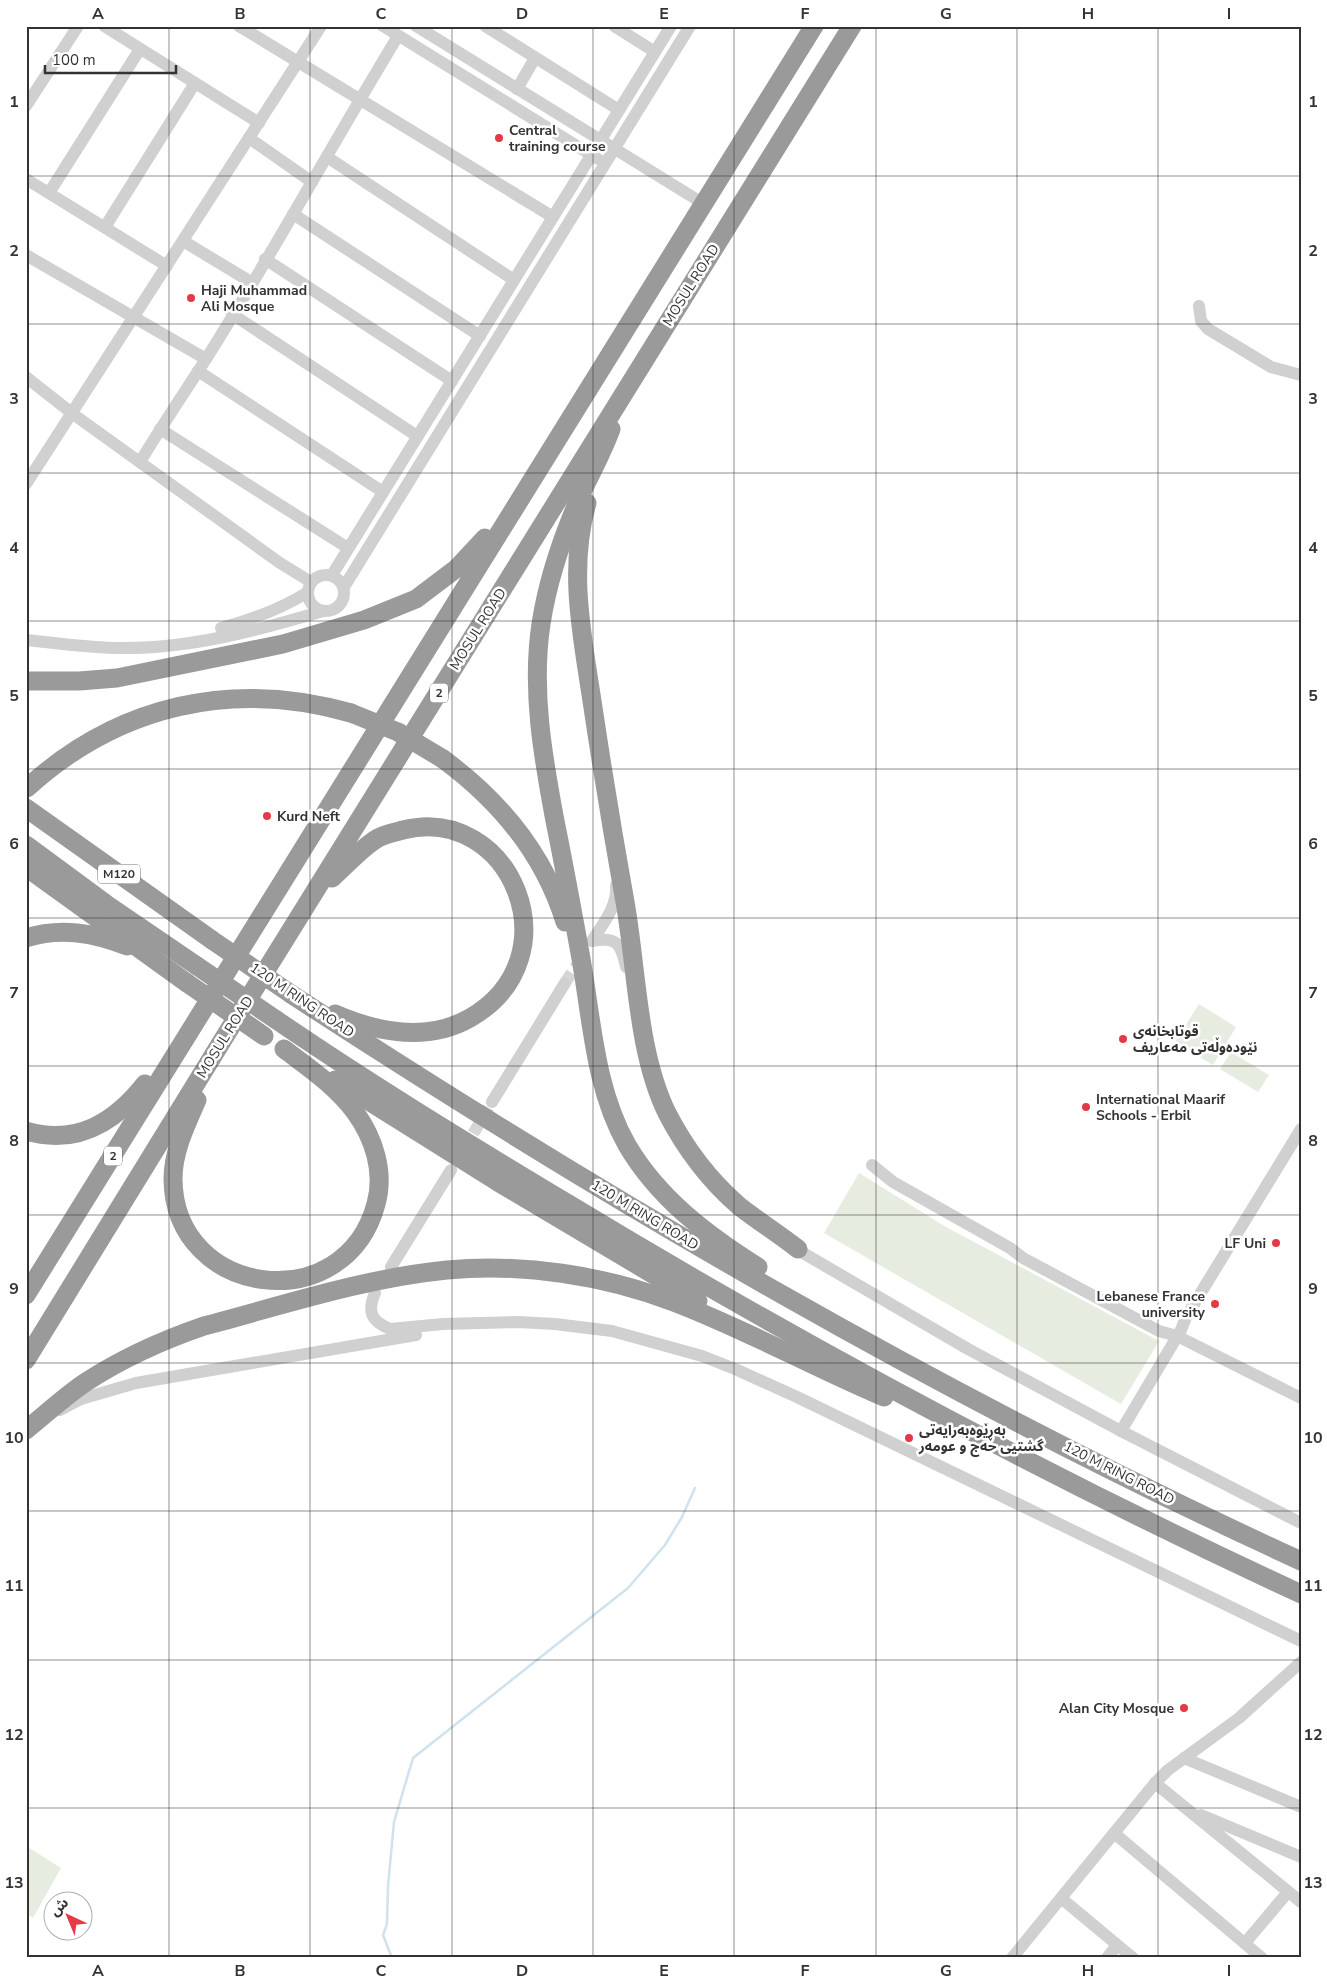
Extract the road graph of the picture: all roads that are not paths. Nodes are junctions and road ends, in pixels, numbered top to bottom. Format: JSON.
{"nodes":[{"id":1,"x":78,"y":26,"type":"edge"},
{"id":2,"x":104,"y":26,"type":"edge"},
{"id":3,"x":240,"y":26,"type":"edge"},
{"id":4,"x":321,"y":26,"type":"edge"},
{"id":5,"x":383,"y":26,"type":"edge"},
{"id":6,"x":416,"y":26,"type":"edge"},
{"id":7,"x":485,"y":26,"type":"edge"},
{"id":8,"x":614,"y":26,"type":"edge"},
{"id":9,"x":671,"y":26,"type":"edge"},
{"id":10,"x":690,"y":26,"type":"edge"},
{"id":11,"x":814,"y":26,"type":"edge"},
{"id":12,"x":852,"y":26,"type":"edge"},
{"id":13,"x":398,"y":36,"type":"junction"},
{"id":14,"x":140,"y":49,"type":"junction"},
{"id":15,"x":655,"y":52,"type":"junction"},
{"id":16,"x":535,"y":58,"type":"junction"},
{"id":17,"x":298,"y":62,"type":"junction"},
{"id":18,"x":196,"y":84,"type":"junction"},
{"id":19,"x":517,"y":89,"type":"junction"},
{"id":20,"x":359,"y":100,"type":"junction"},
{"id":21,"x":26,"y":106,"type":"edge"},
{"id":22,"x":619,"y":110,"type":"junction"},
{"id":23,"x":259,"y":123,"type":"junction"},
{"id":24,"x":249,"y":138,"type":"junction"},
{"id":25,"x":600,"y":140,"type":"junction"},
{"id":26,"x":614,"y":149,"type":"junction"},
{"id":27,"x":592,"y":155,"type":"junction"},
{"id":28,"x":327,"y":158,"type":"junction"},
{"id":29,"x":606,"y":164,"type":"junction"},
{"id":30,"x":26,"y":179,"type":"edge"},
{"id":31,"x":312,"y":182,"type":"junction"},
{"id":32,"x":49,"y":193,"type":"junction"},
{"id":33,"x":704,"y":204,"type":"junction"},
{"id":34,"x":293,"y":214,"type":"junction"},
{"id":35,"x":552,"y":218,"type":"junction"},
{"id":36,"x":105,"y":227,"type":"junction"},
{"id":37,"x":183,"y":241,"type":"junction"},
{"id":38,"x":26,"y":254,"type":"edge"},
{"id":39,"x":266,"y":259,"type":"junction"},
{"id":40,"x":167,"y":266,"type":"junction"},
{"id":41,"x":514,"y":280,"type":"junction"},
{"id":42,"x":251,"y":282,"type":"junction"},
{"id":43,"x":1199,"y":306,"type":"dead end"},
{"id":44,"x":232,"y":314,"type":"junction"},
{"id":45,"x":134,"y":317,"type":"junction"},
{"id":46,"x":480,"y":336,"type":"junction"},
{"id":47,"x":469,"y":352,"type":"junction"},
{"id":48,"x":206,"y":359,"type":"junction"},
{"id":49,"x":483,"y":362,"type":"junction"},
{"id":50,"x":198,"y":371,"type":"junction"},
{"id":51,"x":1301,"y":375,"type":"edge"},
{"id":52,"x":26,"y":377,"type":"edge"},
{"id":53,"x":452,"y":381,"type":"junction"},
{"id":54,"x":618,"y":403,"type":"junction"},
{"id":55,"x":72,"y":414,"type":"junction"},
{"id":56,"x":160,"y":429,"type":"junction"},
{"id":57,"x":417,"y":436,"type":"junction"},
{"id":58,"x":556,"y":440,"type":"junction"},
{"id":59,"x":604,"y":449,"type":"junction"},
{"id":60,"x":140,"y":462,"type":"junction"},
{"id":61,"x":26,"y":484,"type":"edge"},
{"id":62,"x":383,"y":492,"type":"junction"},
{"id":63,"x":348,"y":548,"type":"junction"},
{"id":64,"x":332,"y":575,"type":"junction"},
{"id":65,"x":310,"y":587,"type":"junction"},
{"id":66,"x":344,"y":587,"type":"junction"},
{"id":67,"x":323,"y":611,"type":"junction"},
{"id":68,"x":26,"y":632,"type":"edge"},
{"id":69,"x":26,"y":640,"type":"edge"},
{"id":70,"x":26,"y":681,"type":"edge"},
{"id":71,"x":26,"y":788,"type":"edge"},
{"id":72,"x":26,"y":808,"type":"edge"},
{"id":73,"x":612,"y":834,"type":"junction"},
{"id":74,"x":26,"y":845,"type":"edge"},
{"id":75,"x":26,"y":867,"type":"edge"},
{"id":76,"x":312,"y":898,"type":"junction"},
{"id":77,"x":26,"y":938,"type":"edge"},
{"id":78,"x":169,"y":971,"type":"junction"},
{"id":79,"x":565,"y":983,"type":"tunnel mouth"},
{"id":80,"x":291,"y":994,"type":"junction"},
{"id":81,"x":199,"y":1016,"type":"junction"},
{"id":82,"x":590,"y":1020,"type":"junction"},
{"id":83,"x":227,"y":1033,"type":"junction"},
{"id":84,"x":284,"y":1049,"type":"junction"},
{"id":85,"x":492,"y":1102,"type":"tunnel mouth"},
{"id":86,"x":1301,"y":1129,"type":"edge"},
{"id":87,"x":26,"y":1131,"type":"edge"},
{"id":88,"x":1301,"y":1141,"type":"edge"},
{"id":89,"x":872,"y":1165,"type":"dead end"},
{"id":90,"x":451,"y":1170,"type":"dead end"},
{"id":91,"x":1234,"y":1244,"type":"junction"},
{"id":92,"x":798,"y":1249,"type":"junction"},
{"id":93,"x":391,"y":1267,"type":"dead end"},
{"id":94,"x":375,"y":1293,"type":"dead end"},
{"id":95,"x":26,"y":1295,"type":"edge"},
{"id":96,"x":476,"y":1324,"type":"junction"},
{"id":97,"x":1176,"y":1333,"type":"junction"},
{"id":98,"x":798,"y":1358,"type":"junction"},
{"id":99,"x":26,"y":1360,"type":"edge"},
{"id":100,"x":910,"y":1365,"type":"junction"},
{"id":101,"x":1301,"y":1398,"type":"edge"},
{"id":102,"x":960,"y":1427,"type":"junction"},
{"id":103,"x":26,"y":1431,"type":"edge"},
{"id":104,"x":1121,"y":1431,"type":"junction"},
{"id":105,"x":1301,"y":1522,"type":"edge"},
{"id":106,"x":1301,"y":1561,"type":"edge"},
{"id":107,"x":1301,"y":1594,"type":"edge"},
{"id":108,"x":1301,"y":1641,"type":"edge"},
{"id":109,"x":1301,"y":1662,"type":"edge"},
{"id":110,"x":1184,"y":1758,"type":"junction"},
{"id":111,"x":1155,"y":1783,"type":"junction"},
{"id":112,"x":1301,"y":1806,"type":"edge"},
{"id":113,"x":1187,"y":1809,"type":"junction"},
{"id":114,"x":1114,"y":1833,"type":"junction"},
{"id":115,"x":1301,"y":1857,"type":"edge"},
{"id":116,"x":1288,"y":1892,"type":"junction"},
{"id":117,"x":1061,"y":1898,"type":"junction"},
{"id":118,"x":1301,"y":1902,"type":"edge"},
{"id":119,"x":1245,"y":1943,"type":"junction"},
{"id":120,"x":1117,"y":1945,"type":"junction"},
{"id":121,"x":1012,"y":1958,"type":"edge"},
{"id":122,"x":1107,"y":1958,"type":"edge"},
{"id":123,"x":1133,"y":1958,"type":"edge"},
{"id":124,"x":1262,"y":1958,"type":"edge"}],
"edges":[{"from":1,"to":21,"type":"street"},
{"from":2,"to":14,"type":"street"},
{"from":3,"to":17,"type":"street"},
{"from":4,"to":17,"type":"street"},
{"from":5,"to":13,"type":"street"},
{"from":6,"to":19,"type":"street"},
{"from":7,"to":16,"type":"street"},
{"from":8,"to":15,"type":"street"},
{"from":9,"to":15,"type":"street"},
{"from":10,"to":26,"type":"street"},
{"from":11,"to":33,"type":"highway","number":"2"},
{"from":12,"to":54,"type":"highway","name":"MOSUL ROAD","number":"2"},
{"from":13,"to":20,"type":"street"},
{"from":13,"to":27,"type":"street"},
{"from":14,"to":18,"type":"street"},
{"from":14,"to":32,"type":"street"},
{"from":15,"to":22,"type":"street"},
{"from":16,"to":19,"type":"street"},
{"from":16,"to":22,"type":"street"},
{"from":17,"to":20,"type":"street"},
{"from":17,"to":23,"type":"street"},
{"from":18,"to":23,"type":"street"},
{"from":18,"to":36,"type":"street"},
{"from":19,"to":25,"type":"street"},
{"from":20,"to":28,"type":"street"},
{"from":20,"to":35,"type":"street"},
{"from":22,"to":25,"type":"street"},
{"from":23,"to":24,"type":"street"},
{"from":24,"to":31,"type":"street"},
{"from":24,"to":37,"type":"street"},
{"from":25,"to":26,"type":"street"},
{"from":25,"to":27,"type":"street"},
{"from":26,"to":29,"type":"street"},
{"from":26,"to":33,"type":"street"},
{"from":27,"to":29,"type":"street"},
{"from":27,"to":35,"type":"street"},
{"from":28,"to":31,"type":"street"},
{"from":28,"to":41,"type":"street"},
{"from":29,"to":49,"type":"street"},
{"from":30,"to":32,"type":"street"},
{"from":31,"to":34,"type":"street"},
{"from":32,"to":36,"type":"street"},
{"from":33,"to":58,"type":"highway","number":"2"},
{"from":34,"to":39,"type":"street"},
{"from":34,"to":46,"type":"street"},
{"from":35,"to":41,"type":"street"},
{"from":36,"to":40,"type":"street"},
{"from":37,"to":40,"type":"street"},
{"from":37,"to":42,"type":"street"},
{"from":38,"to":45,"type":"street"},
{"from":39,"to":42,"type":"street"},
{"from":39,"to":53,"type":"street"},
{"from":40,"to":45,"type":"street"},
{"from":41,"to":46,"type":"street"},
{"from":42,"to":44,"type":"street"},
{"from":43,"to":51,"type":"street"},
{"from":44,"to":48,"type":"street"},
{"from":44,"to":57,"type":"street"},
{"from":45,"to":48,"type":"street"},
{"from":45,"to":55,"type":"street"},
{"from":46,"to":47,"type":"street"},
{"from":47,"to":49,"type":"street"},
{"from":47,"to":53,"type":"street"},
{"from":48,"to":50,"type":"street"},
{"from":49,"to":66,"type":"street"},
{"from":50,"to":56,"type":"street"},
{"from":50,"to":62,"type":"street"},
{"from":52,"to":55,"type":"street"},
{"from":53,"to":57,"type":"street"},
{"from":54,"to":59,"type":"highway"},
{"from":54,"to":76,"type":"highway","name":"MOSUL ROAD","number":"2"},
{"from":55,"to":60,"type":"street"},
{"from":55,"to":61,"type":"street"},
{"from":56,"to":60,"type":"street"},
{"from":56,"to":63,"type":"street"},
{"from":57,"to":62,"type":"street"},
{"from":58,"to":70,"type":"highway"},
{"from":58,"to":81,"type":"highway","number":"2"},
{"from":59,"to":73,"type":"highway"},
{"from":59,"to":82,"type":"highway"},
{"from":60,"to":65,"type":"street"},
{"from":62,"to":63,"type":"street"},
{"from":63,"to":64,"type":"street"},
{"from":64,"to":65,"type":"street"},
{"from":64,"to":66,"type":"street"},
{"from":65,"to":67,"type":"street"},
{"from":65,"to":68,"type":"street"},
{"from":66,"to":67,"type":"street"},
{"from":67,"to":69,"type":"street"},
{"from":71,"to":82,"type":"highway","bridge":true},
{"from":72,"to":80,"type":"highway","name":"120 M RING ROAD","number":"M120","bridge":true},
{"from":73,"to":92,"type":"highway"},
{"from":73,"to":92,"type":"street"},
{"from":74,"to":102,"type":"highway","number":"M120","bridge":true},
{"from":75,"to":78,"type":"highway"},
{"from":76,"to":80,"type":"highway"},
{"from":76,"to":83,"type":"highway","name":"MOSUL ROAD","number":"2"},
{"from":77,"to":78,"type":"highway"},
{"from":78,"to":84,"type":"highway","bridge":true},
{"from":79,"to":85,"type":"street"},
{"from":80,"to":100,"type":"highway","name":"120 M RING ROAD"},
{"from":81,"to":87,"type":"highway"},
{"from":81,"to":95,"type":"highway","number":"2"},
{"from":82,"to":100,"type":"highway"},
{"from":83,"to":84,"type":"highway"},
{"from":83,"to":99,"type":"highway","name":"MOSUL ROAD","number":"2"},
{"from":84,"to":98,"type":"highway"},
{"from":86,"to":91,"type":"street"},
{"from":88,"to":91,"type":"street"},
{"from":89,"to":97,"type":"street"},
{"from":90,"to":93,"type":"street"},
{"from":91,"to":97,"type":"street"},
{"from":92,"to":104,"type":"street"},
{"from":94,"to":96,"type":"street"},
{"from":96,"to":103,"type":"street"},
{"from":96,"to":108,"type":"street"},
{"from":97,"to":101,"type":"street"},
{"from":97,"to":104,"type":"street"},
{"from":98,"to":102,"type":"highway"},
{"from":98,"to":103,"type":"highway"},
{"from":100,"to":106,"type":"highway","name":"120 M RING ROAD"},
{"from":102,"to":107,"type":"highway"},
{"from":104,"to":105,"type":"street"},
{"from":109,"to":110,"type":"street"},
{"from":110,"to":111,"type":"street"},
{"from":110,"to":112,"type":"street"},
{"from":111,"to":113,"type":"street"},
{"from":111,"to":114,"type":"street"},
{"from":113,"to":115,"type":"street"},
{"from":113,"to":116,"type":"street"},
{"from":114,"to":117,"type":"street"},
{"from":114,"to":119,"type":"street"},
{"from":116,"to":118,"type":"street"},
{"from":116,"to":119,"type":"street"},
{"from":117,"to":120,"type":"street"},
{"from":117,"to":121,"type":"street"},
{"from":119,"to":124,"type":"street"},
{"from":120,"to":122,"type":"street"},
{"from":120,"to":123,"type":"street"}]}
